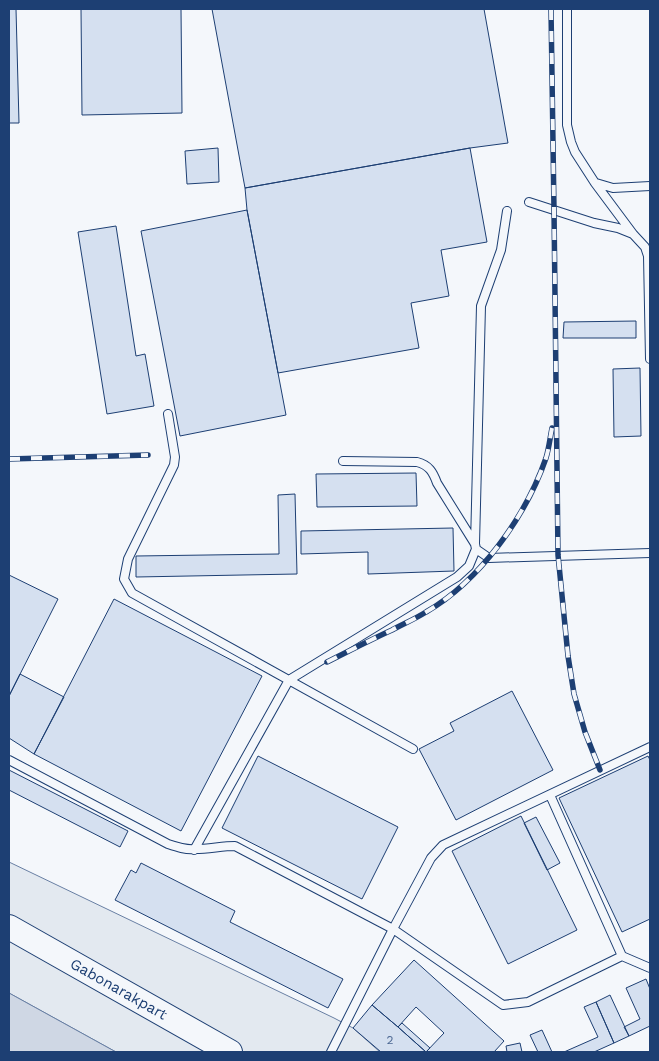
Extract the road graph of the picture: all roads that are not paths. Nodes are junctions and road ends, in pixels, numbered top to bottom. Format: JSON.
{"nodes":[{"id":1,"x":567,"y":9,"type":"edge"},
{"id":2,"x":595,"y":183,"type":"junction"},
{"id":3,"x":650,"y":186,"type":"edge"},
{"id":4,"x":529,"y":202,"type":"dead end"},
{"id":5,"x":507,"y":211,"type":"dead end"},
{"id":6,"x":633,"y":234,"type":"junction"},
{"id":7,"x":650,"y":359,"type":"edge"},
{"id":8,"x":168,"y":414,"type":"dead end"},
{"id":9,"x":342,"y":461,"type":"dead end"},
{"id":10,"x":475,"y":546,"type":"junction"},
{"id":11,"x":650,"y":554,"type":"edge"},
{"id":12,"x":289,"y":680,"type":"junction"},
{"id":13,"x":650,"y":746,"type":"edge"},
{"id":14,"x":413,"y":749,"type":"dead end"},
{"id":15,"x":9,"y":760,"type":"edge"},
{"id":16,"x":550,"y":795,"type":"junction"},
{"id":17,"x":194,"y":850,"type":"junction"},
{"id":18,"x":9,"y":927,"type":"edge"},
{"id":19,"x":393,"y":929,"type":"junction"},
{"id":20,"x":622,"y":956,"type":"junction"},
{"id":21,"x":650,"y":968,"type":"edge"},
{"id":22,"x":230,"y":1052,"type":"edge"},
{"id":23,"x":330,"y":1052,"type":"edge"}],
"edges":[{"from":1,"to":2,"type":"lane"},
{"from":2,"to":3,"type":"lane"},
{"from":2,"to":6,"type":"lane"},
{"from":4,"to":6,"type":"lane"},
{"from":5,"to":10,"type":"lane"},
{"from":6,"to":7,"type":"lane"},
{"from":8,"to":12,"type":"lane"},
{"from":9,"to":10,"type":"lane"},
{"from":10,"to":11,"type":"lane"},
{"from":10,"to":12,"type":"lane"},
{"from":12,"to":14,"type":"lane"},
{"from":12,"to":17,"type":"lane"},
{"from":13,"to":16,"type":"lane"},
{"from":15,"to":17,"type":"lane"},
{"from":16,"to":19,"type":"lane"},
{"from":16,"to":20,"type":"lane"},
{"from":17,"to":19,"type":"lane"},
{"from":18,"to":22,"type":"main road","name":"Gabonarakpart"},
{"from":19,"to":20,"type":"lane"},
{"from":19,"to":23,"type":"lane"},
{"from":20,"to":21,"type":"lane"}]}
